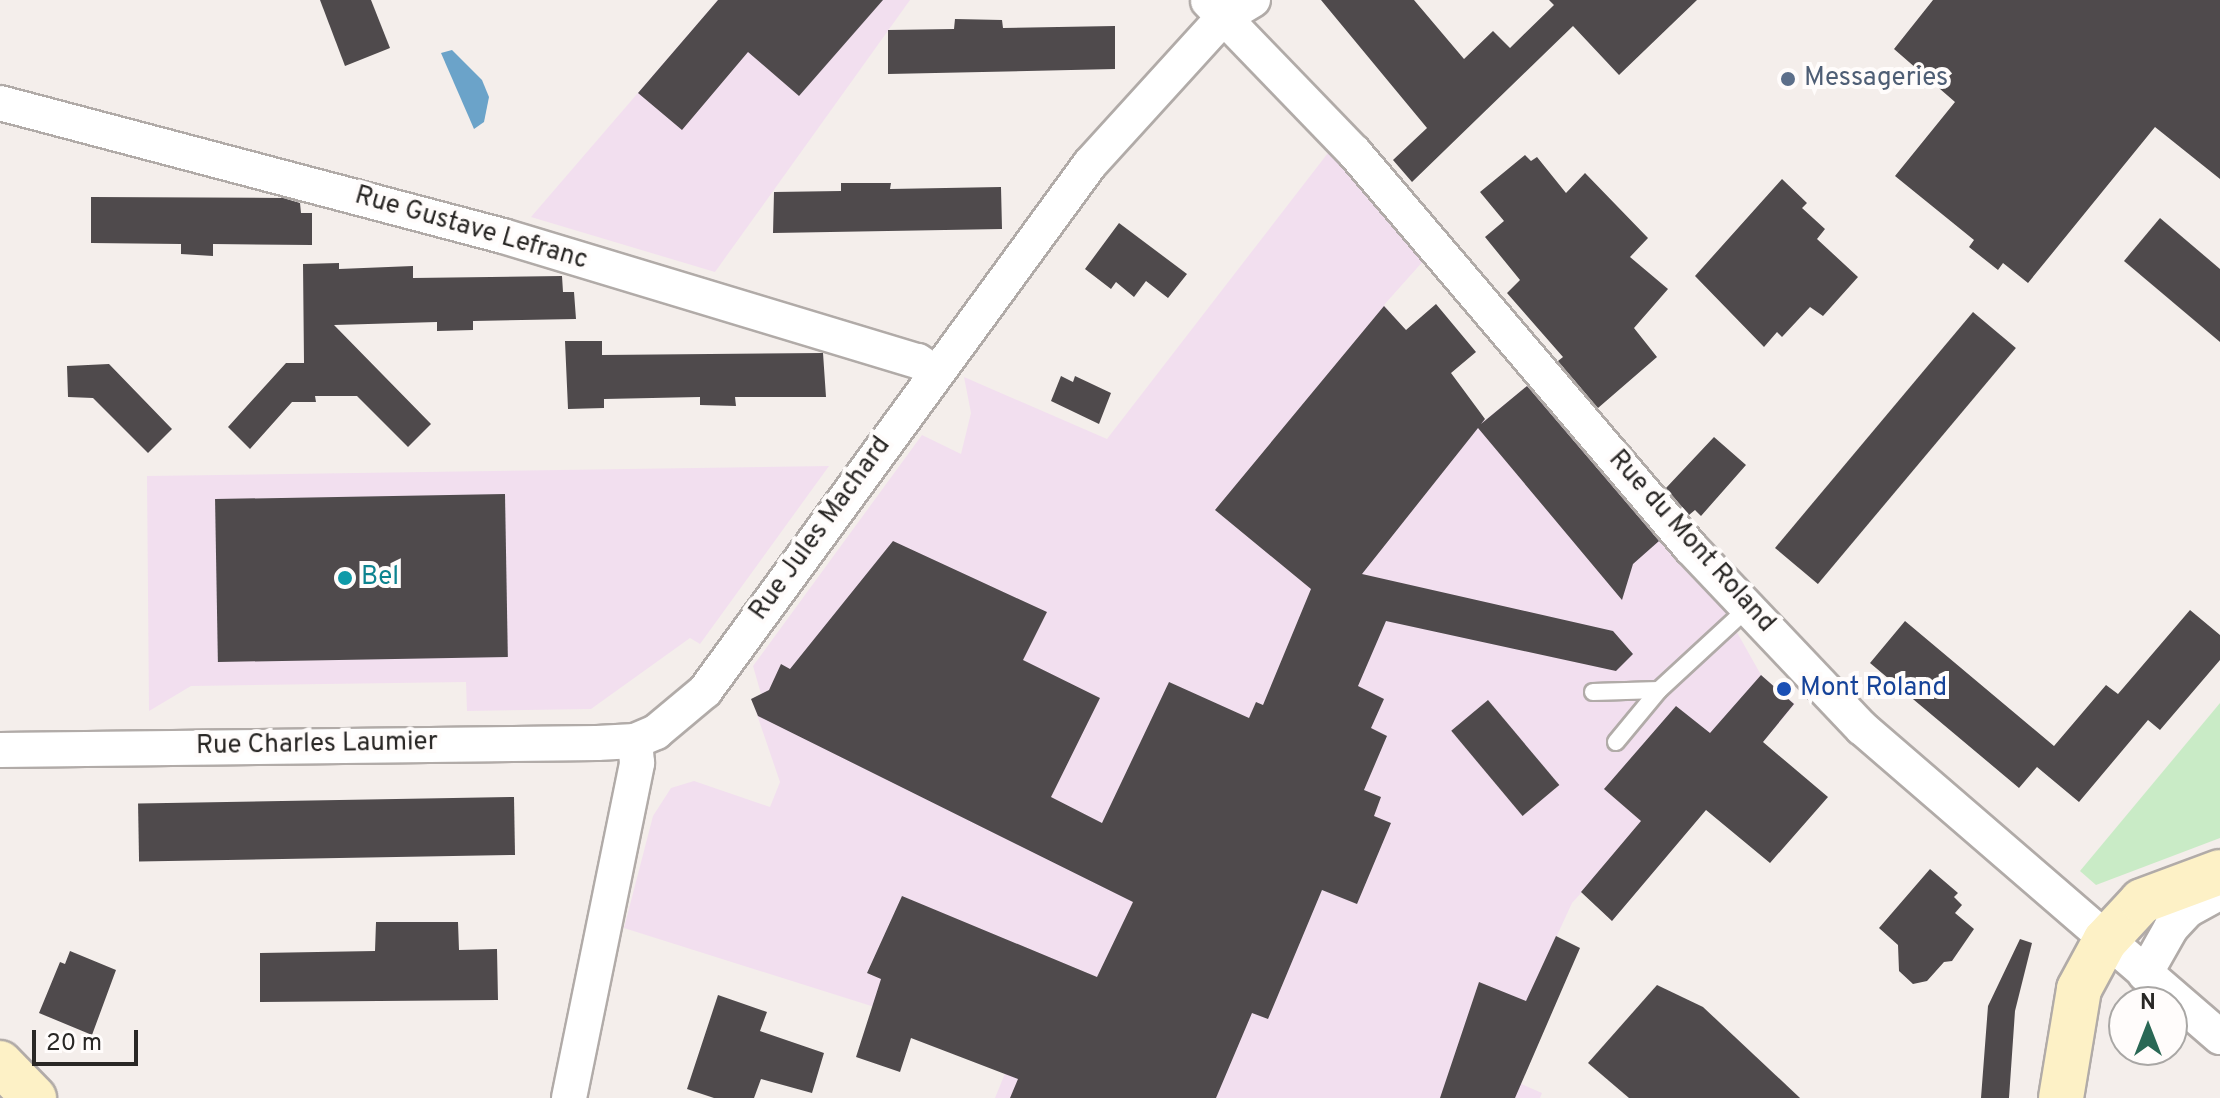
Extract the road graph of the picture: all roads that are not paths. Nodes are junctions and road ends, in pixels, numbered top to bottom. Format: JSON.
{"nodes":[{"id":1,"x":1253,"y":0,"type":"edge"},
{"id":2,"x":1215,"y":9,"type":"edge"},
{"id":3,"x":0,"y":103,"type":"edge"},
{"id":4,"x":936,"y":373,"type":"junction"},
{"id":5,"x":1748,"y":608,"type":"junction"},
{"id":6,"x":1659,"y":690,"type":"junction"},
{"id":7,"x":1593,"y":692,"type":"dead end"},
{"id":8,"x":635,"y":741,"type":"junction"},
{"id":9,"x":1616,"y":742,"type":"dead end"},
{"id":10,"x":0,"y":750,"type":"edge"},
{"id":11,"x":2220,"y":872,"type":"edge"},
{"id":12,"x":2220,"y":892,"type":"edge"},
{"id":13,"x":2105,"y":941,"type":"junction"},
{"id":14,"x":2145,"y":974,"type":"junction"},
{"id":15,"x":2220,"y":1037,"type":"edge"},
{"id":16,"x":0,"y":1063,"type":"edge"},
{"id":17,"x":34,"y":1098,"type":"edge"},
{"id":18,"x":569,"y":1098,"type":"edge"},
{"id":19,"x":2061,"y":1098,"type":"edge"}],
"edges":[{"from":1,"to":2,"type":"street","name":"Rue Jules Machard"},
{"from":2,"to":4,"type":"street","name":"Rue Jules Machard"},
{"from":2,"to":5,"type":"street","name":"Rue du Mont Roland"},
{"from":3,"to":4,"type":"street","name":"Rue Gustave Lefranc"},
{"from":4,"to":8,"type":"street","name":"Rue Jules Machard"},
{"from":5,"to":6,"type":"lane"},
{"from":5,"to":13,"type":"street","name":"Rue du Mont Roland"},
{"from":6,"to":7,"type":"lane"},
{"from":6,"to":9,"type":"lane"},
{"from":8,"to":10,"type":"street","name":"Rue Charles Laumier"},
{"from":8,"to":18,"type":"street"},
{"from":11,"to":13,"type":"main road"},
{"from":12,"to":14,"type":"street"},
{"from":13,"to":14,"type":"street","name":"Rue du Mont Roland"},
{"from":13,"to":19,"type":"main road"},
{"from":14,"to":15,"type":"street","name":"Rue du Mont Roland"},
{"from":16,"to":17,"type":"main road"}]}
